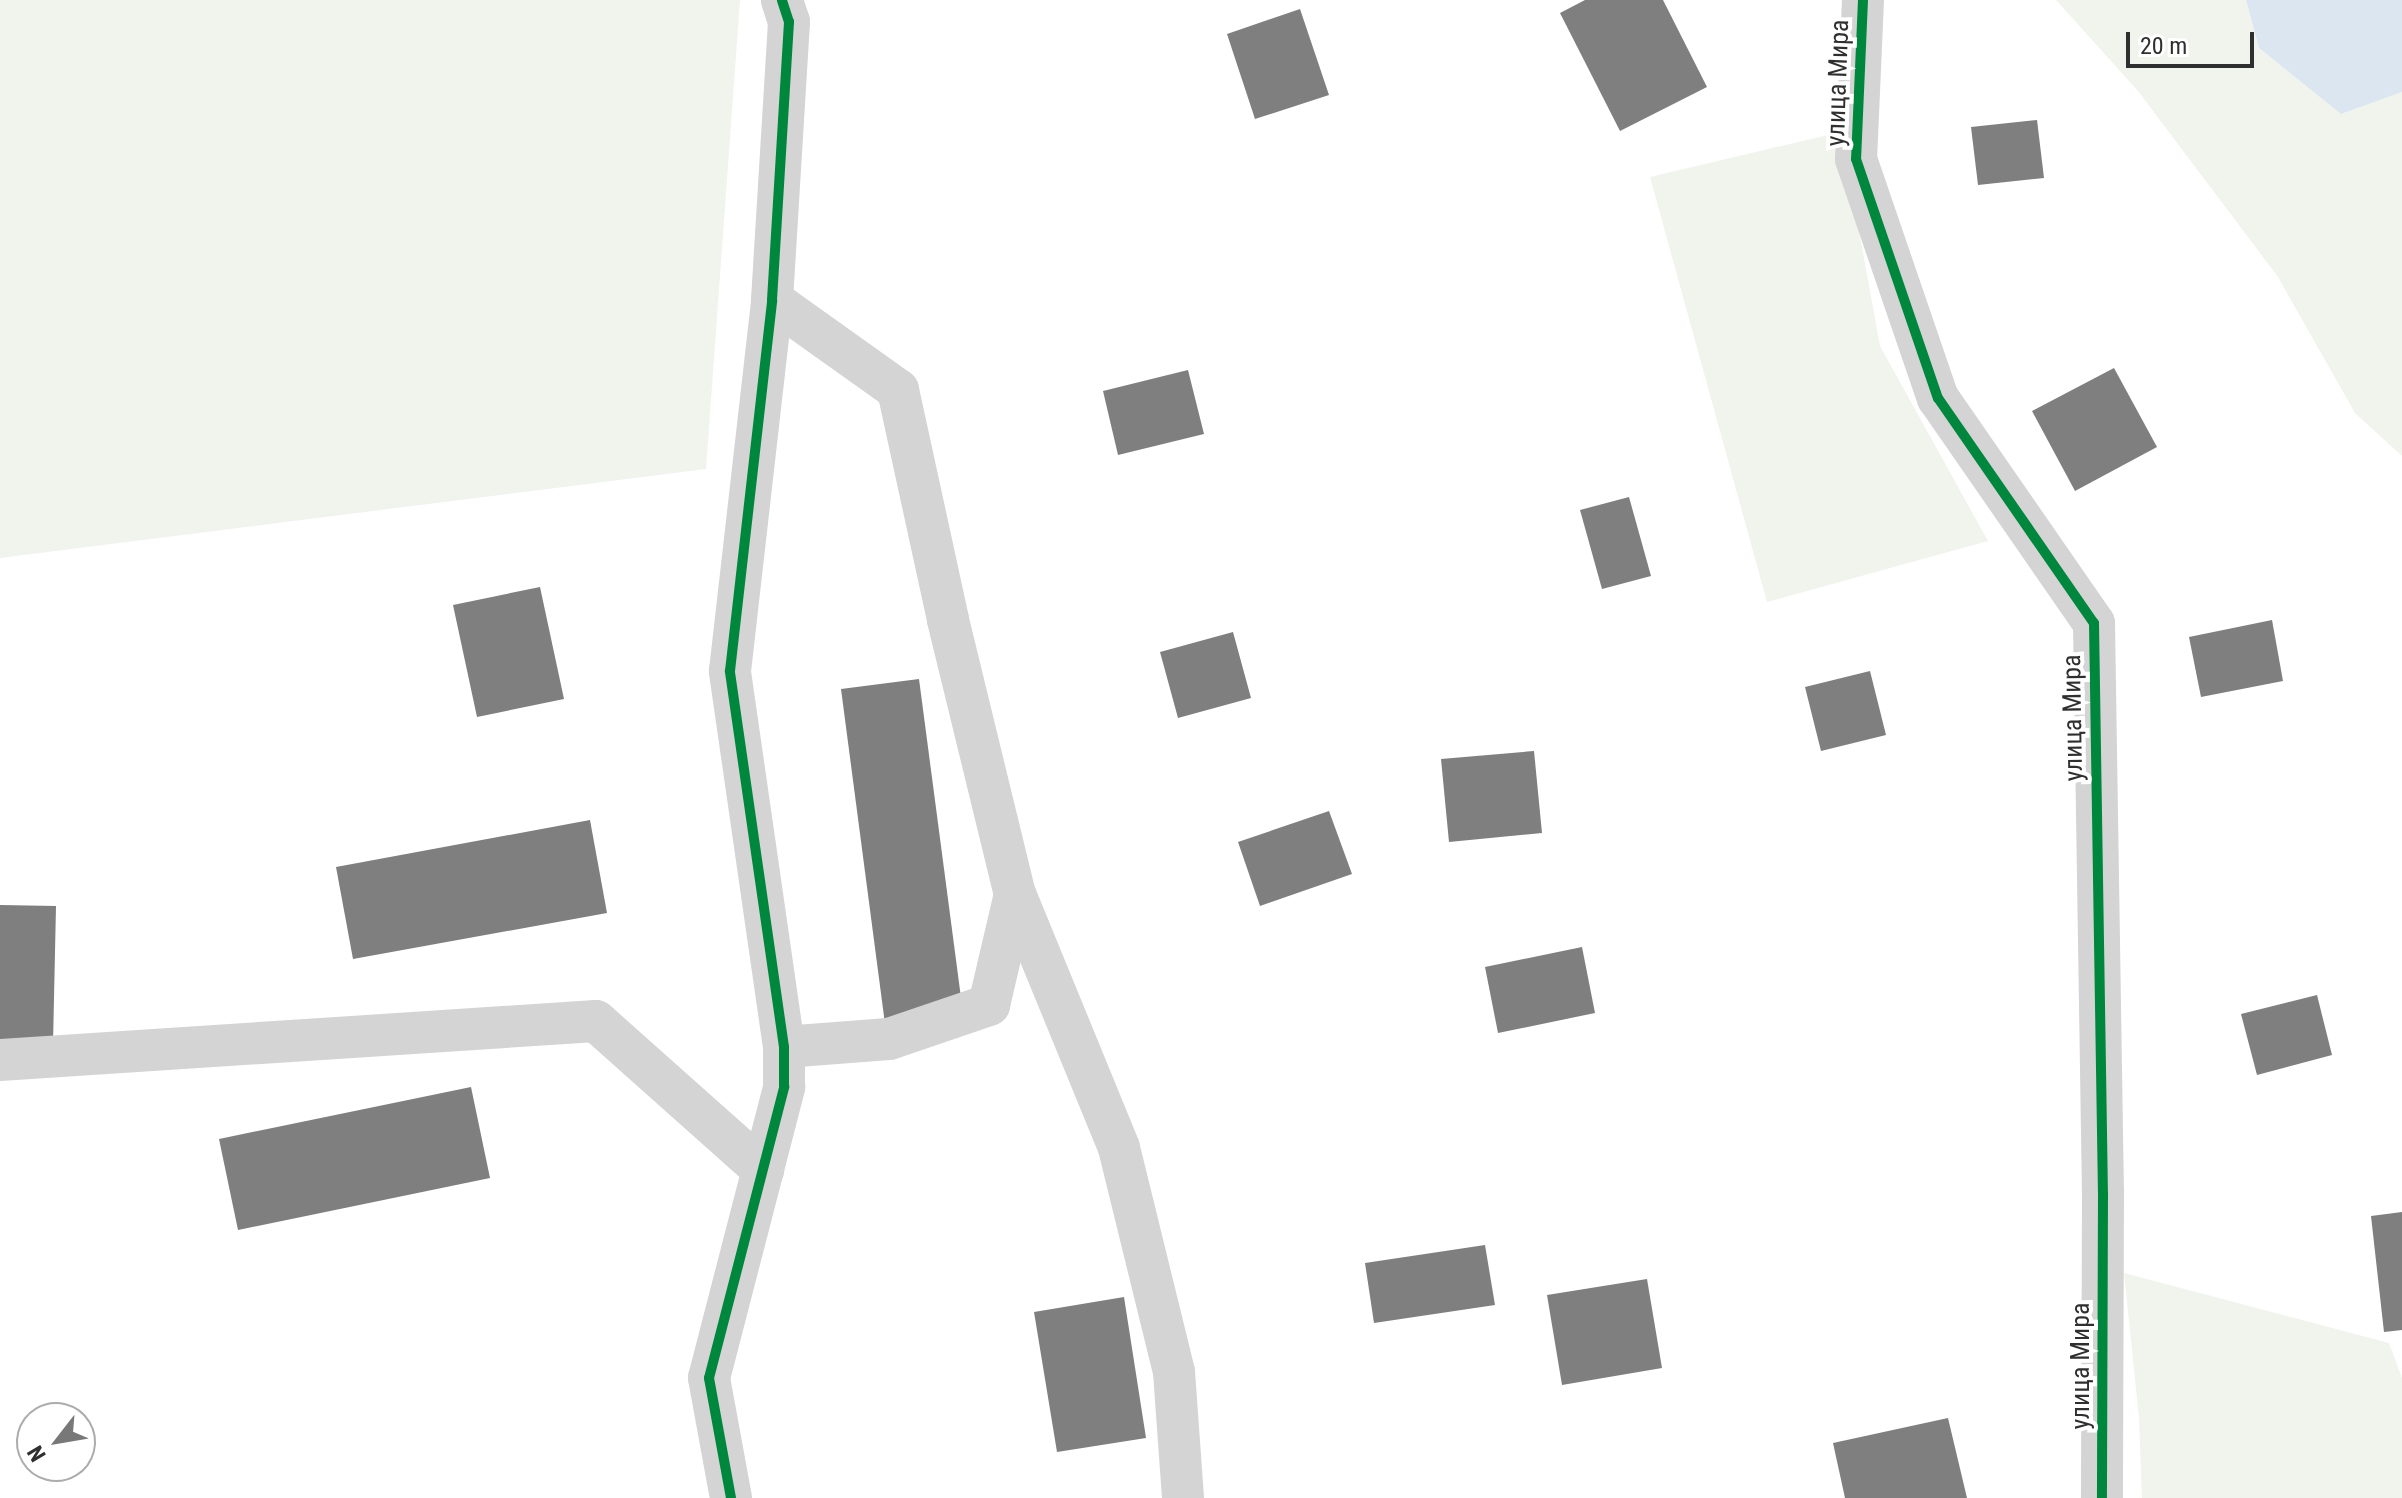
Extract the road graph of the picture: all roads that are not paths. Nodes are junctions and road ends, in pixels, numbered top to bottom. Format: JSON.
{"nodes":[{"id":1,"x":782,"y":0,"type":"edge"},
{"id":2,"x":1863,"y":0,"type":"edge"},
{"id":3,"x":772,"y":300,"type":"junction"},
{"id":4,"x":1015,"y":894,"type":"junction"},
{"id":5,"x":784,"y":1047,"type":"junction"},
{"id":6,"x":0,"y":1060,"type":"edge"},
{"id":7,"x":763,"y":1170,"type":"junction"},
{"id":8,"x":731,"y":1498,"type":"edge"},
{"id":9,"x":1183,"y":1498,"type":"edge"},
{"id":10,"x":2102,"y":1498,"type":"edge"}],
"edges":[{"from":1,"to":3,"type":"street"},
{"from":2,"to":10,"type":"street","name":"улица Мира"},
{"from":3,"to":4,"type":"street"},
{"from":3,"to":5,"type":"street"},
{"from":4,"to":5,"type":"street"},
{"from":4,"to":9,"type":"street"},
{"from":5,"to":7,"type":"street"},
{"from":6,"to":7,"type":"street"},
{"from":7,"to":8,"type":"street"}]}
